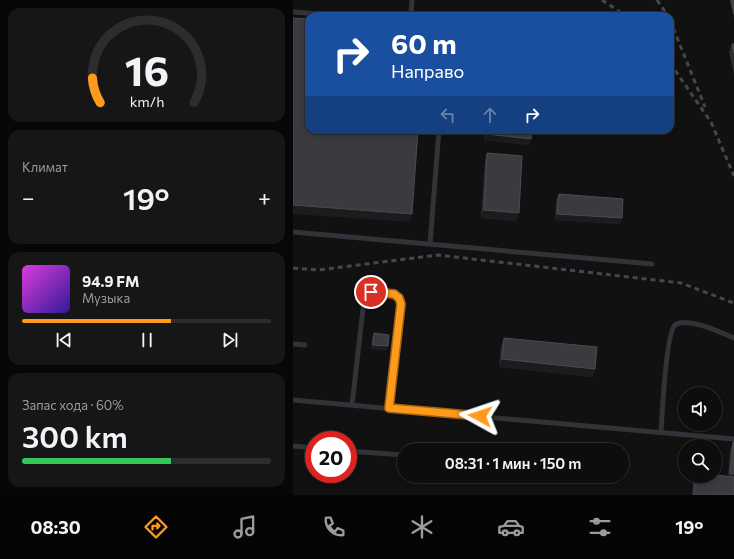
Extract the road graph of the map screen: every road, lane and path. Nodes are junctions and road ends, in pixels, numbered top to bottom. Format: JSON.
{"nodes":[{"id":1,"x":412,"y":0,"type":"edge"},
{"id":2,"x":293,"y":12,"type":"edge"},
{"id":3,"x":411,"y":12,"type":"edge"},
{"id":4,"x":305,"y":13,"type":"edge"},
{"id":5,"x":439,"y":134,"type":"edge"},
{"id":6,"x":293,"y":232,"type":"edge"},
{"id":7,"x":431,"y":244,"type":"junction"},
{"id":8,"x":652,"y":264,"type":"dead end"},
{"id":9,"x":734,"y":338,"type":"edge"},
{"id":10,"x":293,"y":344,"type":"edge"},
{"id":11,"x":305,"y":345,"type":"dead end"},
{"id":12,"x":293,"y":400,"type":"edge"},
{"id":13,"x":352,"y":405,"type":"junction"},
{"id":14,"x":389,"y":408,"type":"junction"},
{"id":15,"x":661,"y":432,"type":"junction"},
{"id":16,"x":734,"y":439,"type":"edge"},
{"id":17,"x":293,"y":446,"type":"edge"},
{"id":18,"x":305,"y":447,"type":"edge"},
{"id":19,"x":357,"y":452,"type":"edge"},
{"id":20,"x":397,"y":454,"type":"edge"}],
"edges":[{"from":1,"to":3,"type":"lane"},
{"from":2,"to":4,"type":"lane"},
{"from":5,"to":7,"type":"lane"},
{"from":6,"to":7,"type":"lane"},
{"from":7,"to":8,"type":"lane"},
{"from":9,"to":15,"type":"lane"},
{"from":10,"to":11,"type":"lane"},
{"from":12,"to":13,"type":"lane"},
{"from":13,"to":14,"type":"lane"},
{"from":13,"to":14,"type":"lane"},
{"from":14,"to":15,"type":"lane"},
{"from":15,"to":16,"type":"lane"},
{"from":17,"to":18,"type":"lane"},
{"from":19,"to":20,"type":"lane"}]}
